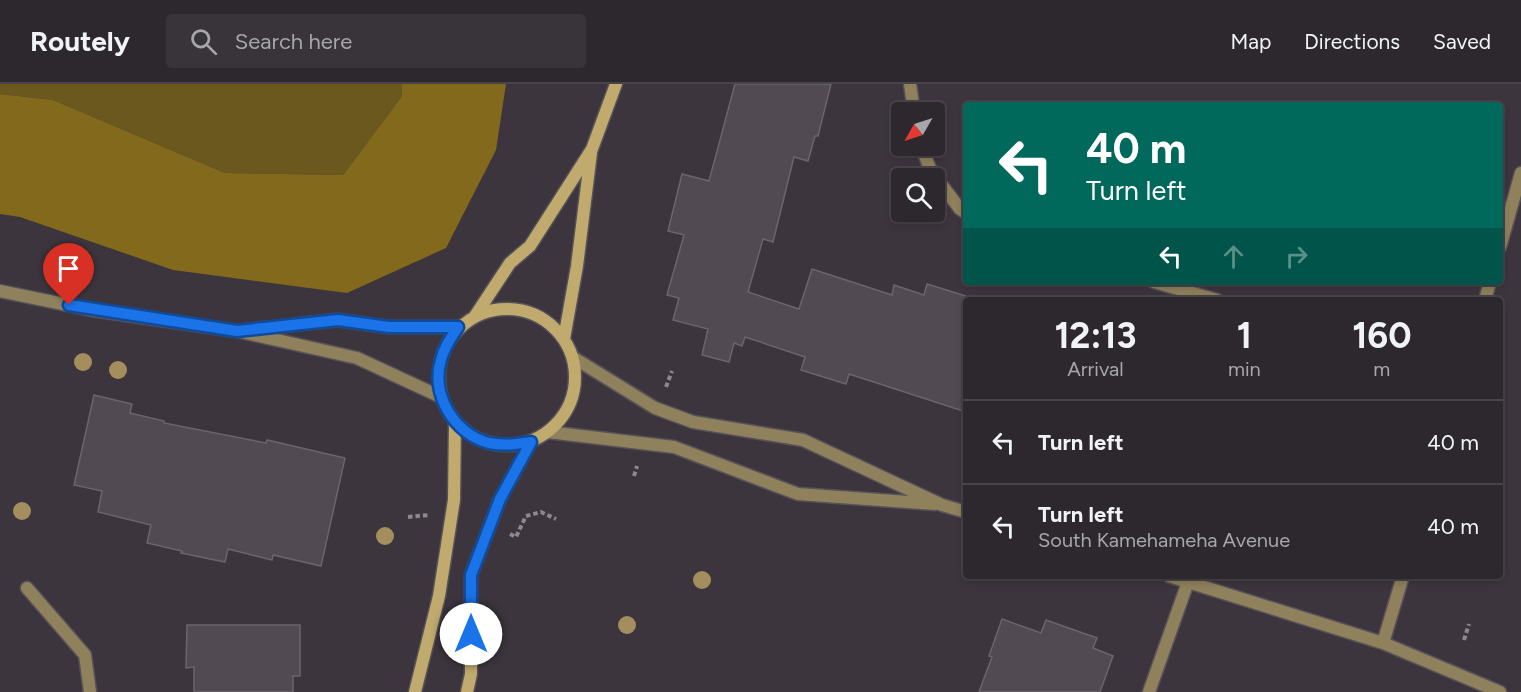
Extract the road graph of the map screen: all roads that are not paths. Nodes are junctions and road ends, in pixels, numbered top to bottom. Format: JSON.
{"nodes":[{"id":1,"x":616,"y":84,"type":"edge"},
{"id":2,"x":910,"y":84,"type":"edge"},
{"id":3,"x":913,"y":102,"type":"edge"},
{"id":4,"x":592,"y":149,"type":"junction"},
{"id":5,"x":925,"y":156,"type":"edge"},
{"id":6,"x":1521,"y":173,"type":"edge"},
{"id":7,"x":963,"y":211,"type":"edge"},
{"id":8,"x":1503,"y":236,"type":"edge"},
{"id":9,"x":1164,"y":285,"type":"edge"},
{"id":10,"x":0,"y":291,"type":"edge"},
{"id":11,"x":1206,"y":297,"type":"edge"},
{"id":12,"x":475,"y":316,"type":"junction"},
{"id":13,"x":458,"y":327,"type":"junction"},
{"id":14,"x":237,"y":331,"type":"junction"},
{"id":15,"x":564,"y":339,"type":"junction"},
{"id":16,"x":574,"y":358,"type":"junction"},
{"id":17,"x":441,"y":397,"type":"junction"},
{"id":18,"x":455,"y":421,"type":"junction"},
{"id":19,"x":548,"y":432,"type":"junction"},
{"id":20,"x":531,"y":442,"type":"junction"},
{"id":21,"x":942,"y":505,"type":"junction"},
{"id":22,"x":963,"y":511,"type":"edge"},
{"id":23,"x":1178,"y":579,"type":"edge"},
{"id":24,"x":1402,"y":579,"type":"edge"},
{"id":25,"x":1188,"y":582,"type":"junction"},
{"id":26,"x":27,"y":588,"type":"dead end"},
{"id":27,"x":1383,"y":643,"type":"junction"},
{"id":28,"x":90,"y":692,"type":"edge"},
{"id":29,"x":415,"y":692,"type":"edge"},
{"id":30,"x":467,"y":692,"type":"edge"},
{"id":31,"x":1149,"y":692,"type":"edge"},
{"id":32,"x":1500,"y":692,"type":"edge"}],
"edges":[{"from":1,"to":4,"type":"main road"},
{"from":2,"to":3,"type":"street"},
{"from":4,"to":12,"type":"main road"},
{"from":4,"to":15,"type":"main road"},
{"from":5,"to":7,"type":"street"},
{"from":6,"to":8,"type":"street"},
{"from":9,"to":11,"type":"street"},
{"from":10,"to":14,"type":"street"},
{"from":12,"to":13,"type":"main road"},
{"from":12,"to":15,"type":"main road"},
{"from":13,"to":14,"type":"street"},
{"from":13,"to":17,"type":"main road"},
{"from":14,"to":17,"type":"street"},
{"from":15,"to":16,"type":"main road"},
{"from":16,"to":19,"type":"main road"},
{"from":16,"to":21,"type":"street"},
{"from":17,"to":18,"type":"main road"},
{"from":18,"to":20,"type":"main road"},
{"from":18,"to":29,"type":"main road"},
{"from":19,"to":20,"type":"main road"},
{"from":19,"to":21,"type":"street"},
{"from":20,"to":30,"type":"main road"},
{"from":21,"to":22,"type":"street"},
{"from":23,"to":25,"type":"street"},
{"from":24,"to":27,"type":"street"},
{"from":25,"to":27,"type":"street"},
{"from":25,"to":31,"type":"street"},
{"from":26,"to":28,"type":"street"},
{"from":27,"to":32,"type":"street"}]}
